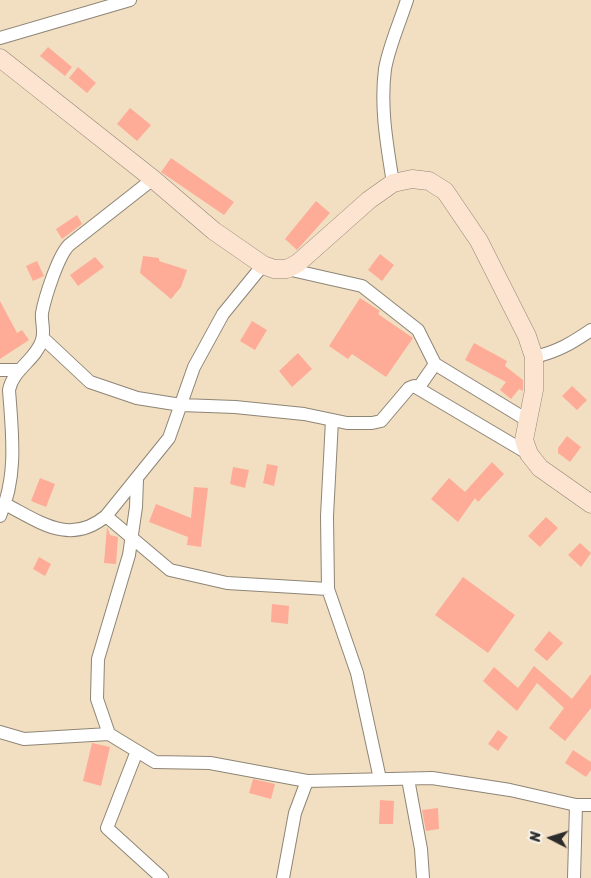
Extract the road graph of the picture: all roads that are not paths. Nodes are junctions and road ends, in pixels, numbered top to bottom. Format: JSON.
{"nodes":[{"id":1,"x":130,"y":0,"type":"edge"},
{"id":2,"x":407,"y":0,"type":"edge"},
{"id":3,"x":0,"y":38,"type":"edge"},
{"id":4,"x":0,"y":58,"type":"edge"},
{"id":5,"x":153,"y":179,"type":"junction"},
{"id":6,"x":393,"y":183,"type":"junction"},
{"id":7,"x":263,"y":265,"type":"junction"},
{"id":8,"x":287,"y":269,"type":"junction"},
{"id":9,"x":591,"y":330,"type":"edge"},
{"id":10,"x":43,"y":338,"type":"junction"},
{"id":11,"x":534,"y":357,"type":"junction"},
{"id":12,"x":435,"y":364,"type":"junction"},
{"id":13,"x":0,"y":370,"type":"edge"},
{"id":14,"x":20,"y":370,"type":"junction"},
{"id":15,"x":419,"y":388,"type":"junction"},
{"id":16,"x":181,"y":405,"type":"junction"},
{"id":17,"x":332,"y":420,"type":"junction"},
{"id":18,"x":527,"y":420,"type":"junction"},
{"id":19,"x":529,"y":454,"type":"junction"},
{"id":20,"x":136,"y":479,"type":"junction"},
{"id":21,"x":591,"y":504,"type":"edge"},
{"id":22,"x":3,"y":510,"type":"edge"},
{"id":23,"x":106,"y":516,"type":"junction"},
{"id":24,"x":131,"y":539,"type":"junction"},
{"id":25,"x":328,"y":589,"type":"junction"},
{"id":26,"x":0,"y":732,"type":"edge"},
{"id":27,"x":109,"y":734,"type":"junction"},
{"id":28,"x":137,"y":751,"type":"junction"},
{"id":29,"x":380,"y":779,"type":"junction"},
{"id":30,"x":408,"y":779,"type":"junction"},
{"id":31,"x":307,"y":781,"type":"junction"},
{"id":32,"x":576,"y":805,"type":"junction"},
{"id":33,"x":591,"y":805,"type":"edge"},
{"id":34,"x":162,"y":878,"type":"edge"},
{"id":35,"x":283,"y":878,"type":"edge"},
{"id":36,"x":423,"y":878,"type":"edge"},
{"id":37,"x":574,"y":878,"type":"edge"}],
"edges":[{"from":1,"to":3,"type":"street"},
{"from":2,"to":6,"type":"street"},
{"from":4,"to":5,"type":"main road"},
{"from":5,"to":7,"type":"main road"},
{"from":5,"to":10,"type":"street"},
{"from":6,"to":8,"type":"main road"},
{"from":6,"to":11,"type":"main road"},
{"from":7,"to":8,"type":"main road"},
{"from":7,"to":16,"type":"street"},
{"from":8,"to":12,"type":"street"},
{"from":9,"to":11,"type":"street"},
{"from":10,"to":14,"type":"street"},
{"from":10,"to":16,"type":"street"},
{"from":11,"to":18,"type":"main road"},
{"from":12,"to":15,"type":"street"},
{"from":12,"to":18,"type":"street"},
{"from":13,"to":14,"type":"street"},
{"from":14,"to":22,"type":"street"},
{"from":15,"to":17,"type":"street"},
{"from":15,"to":19,"type":"street"},
{"from":16,"to":17,"type":"street"},
{"from":16,"to":20,"type":"street"},
{"from":17,"to":25,"type":"street"},
{"from":18,"to":19,"type":"main road"},
{"from":19,"to":21,"type":"main road"},
{"from":20,"to":23,"type":"street"},
{"from":20,"to":24,"type":"street"},
{"from":22,"to":23,"type":"street"},
{"from":23,"to":24,"type":"street"},
{"from":24,"to":25,"type":"street"},
{"from":24,"to":27,"type":"street"},
{"from":25,"to":29,"type":"street"},
{"from":26,"to":27,"type":"street"},
{"from":27,"to":28,"type":"street"},
{"from":28,"to":31,"type":"street"},
{"from":28,"to":34,"type":"street"},
{"from":29,"to":30,"type":"street"},
{"from":29,"to":31,"type":"street"},
{"from":30,"to":32,"type":"street"},
{"from":30,"to":36,"type":"street"},
{"from":31,"to":35,"type":"street"},
{"from":32,"to":33,"type":"street"},
{"from":32,"to":37,"type":"street"}]}
